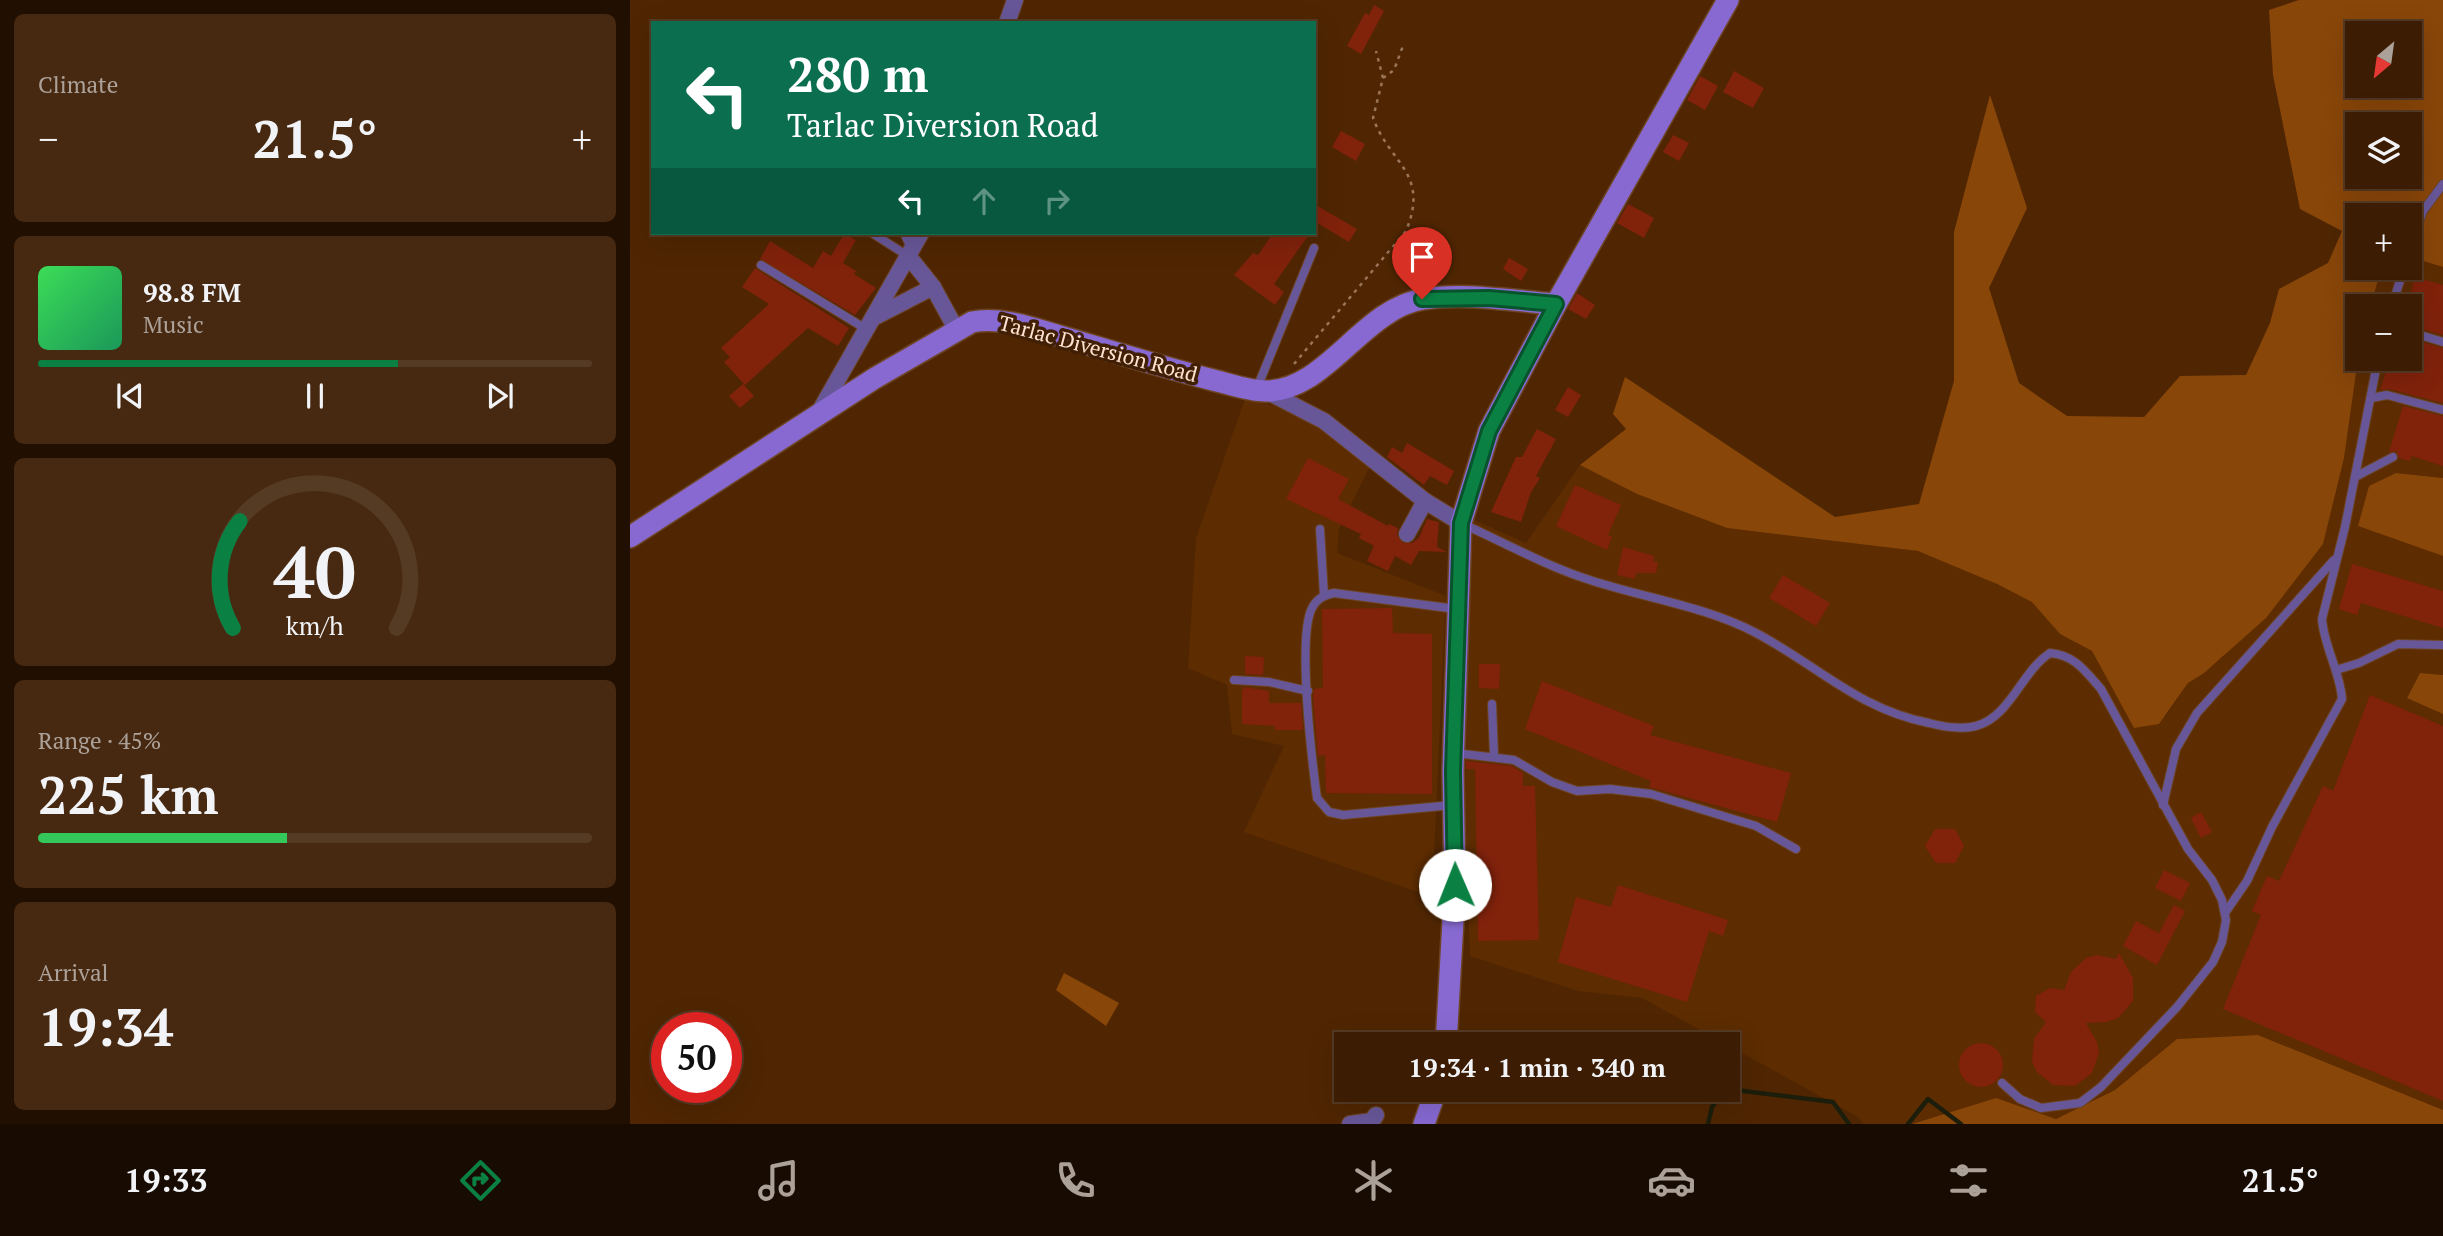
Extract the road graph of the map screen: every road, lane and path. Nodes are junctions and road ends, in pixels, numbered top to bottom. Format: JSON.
{"nodes":[{"id":1,"x":1015,"y":0,"type":"edge"},
{"id":2,"x":1728,"y":0,"type":"edge"},
{"id":3,"x":1008,"y":21,"type":"edge"},
{"id":4,"x":1404,"y":43,"type":"dead end"},
{"id":5,"x":1376,"y":51,"type":"dead end"},
{"id":6,"x":1383,"y":78,"type":"junction"},
{"id":7,"x":2443,"y":184,"type":"edge"},
{"id":8,"x":2422,"y":214,"type":"edge"},
{"id":9,"x":876,"y":235,"type":"edge"},
{"id":10,"x":905,"y":235,"type":"edge"},
{"id":11,"x":920,"y":235,"type":"edge"},
{"id":12,"x":1314,"y":248,"type":"dead end"},
{"id":13,"x":911,"y":254,"type":"junction"},
{"id":14,"x":761,"y":265,"type":"dead end"},
{"id":15,"x":933,"y":287,"type":"junction"},
{"id":16,"x":1556,"y":304,"type":"junction"},
{"id":17,"x":869,"y":324,"type":"junction"},
{"id":18,"x":956,"y":329,"type":"junction"},
{"id":19,"x":2422,"y":336,"type":"edge"},
{"id":20,"x":2443,"y":342,"type":"edge"},
{"id":21,"x":2376,"y":371,"type":"edge"},
{"id":22,"x":1262,"y":391,"type":"junction"},
{"id":23,"x":2371,"y":398,"type":"junction"},
{"id":24,"x":2443,"y":410,"type":"edge"},
{"id":25,"x":817,"y":416,"type":"junction"},
{"id":26,"x":2393,"y":457,"type":"dead end"},
{"id":27,"x":2355,"y":477,"type":"junction"},
{"id":28,"x":1425,"y":501,"type":"junction"},
{"id":29,"x":1461,"y":523,"type":"junction"},
{"id":30,"x":1320,"y":529,"type":"dead end"},
{"id":31,"x":1407,"y":534,"type":"dead end"},
{"id":32,"x":630,"y":537,"type":"edge"},
{"id":33,"x":2337,"y":556,"type":"junction"},
{"id":34,"x":1324,"y":596,"type":"junction"},
{"id":35,"x":1456,"y":609,"type":"junction"},
{"id":36,"x":2443,"y":645,"type":"edge"},
{"id":37,"x":2336,"y":670,"type":"junction"},
{"id":38,"x":1234,"y":680,"type":"dead end"},
{"id":39,"x":1308,"y":691,"type":"junction"},
{"id":40,"x":1492,"y":704,"type":"dead end"},
{"id":41,"x":1453,"y":752,"type":"junction"},
{"id":42,"x":1494,"y":755,"type":"junction"},
{"id":43,"x":1453,"y":805,"type":"junction"},
{"id":44,"x":2163,"y":805,"type":"junction"},
{"id":45,"x":1796,"y":849,"type":"dead end"},
{"id":46,"x":2225,"y":913,"type":"junction"},
{"id":47,"x":1447,"y":1032,"type":"edge"},
{"id":48,"x":2001,"y":1083,"type":"dead end"},
{"id":49,"x":1432,"y":1102,"type":"edge"},
{"id":50,"x":1377,"y":1115,"type":"dead end"},
{"id":51,"x":1350,"y":1124,"type":"edge"},
{"id":52,"x":1424,"y":1124,"type":"edge"}],
"edges":[{"from":1,"to":3,"type":"street"},
{"from":2,"to":16,"type":"main road"},
{"from":4,"to":6,"type":"path"},
{"from":5,"to":6,"type":"path"},
{"from":6,"to":22,"type":"path"},
{"from":7,"to":8,"type":"lane"},
{"from":9,"to":13,"type":"lane"},
{"from":10,"to":13,"type":"lane"},
{"from":11,"to":13,"type":"street"},
{"from":12,"to":22,"type":"lane"},
{"from":13,"to":15,"type":"street"},
{"from":13,"to":17,"type":"street"},
{"from":14,"to":17,"type":"lane"},
{"from":15,"to":17,"type":"street"},
{"from":15,"to":18,"type":"street"},
{"from":16,"to":22,"type":"main road"},
{"from":16,"to":29,"type":"main road"},
{"from":17,"to":25,"type":"street"},
{"from":18,"to":22,"type":"main road","name":"Tarlac Diversion Road"},
{"from":18,"to":25,"type":"main road","name":"Tarlac Diversion Road"},
{"from":19,"to":20,"type":"lane"},
{"from":21,"to":23,"type":"lane"},
{"from":22,"to":28,"type":"street"},
{"from":23,"to":24,"type":"lane"},
{"from":23,"to":27,"type":"lane"},
{"from":25,"to":32,"type":"main road","name":"Tarlac Diversion Road"},
{"from":26,"to":27,"type":"lane"},
{"from":27,"to":33,"type":"lane"},
{"from":28,"to":29,"type":"street"},
{"from":28,"to":31,"type":"street"},
{"from":29,"to":35,"type":"main road"},
{"from":29,"to":44,"type":"lane"},
{"from":30,"to":34,"type":"lane"},
{"from":33,"to":37,"type":"lane"},
{"from":33,"to":44,"type":"lane"},
{"from":34,"to":35,"type":"lane"},
{"from":34,"to":39,"type":"lane"},
{"from":35,"to":41,"type":"main road"},
{"from":36,"to":37,"type":"lane"},
{"from":37,"to":46,"type":"lane"},
{"from":38,"to":39,"type":"lane"},
{"from":39,"to":43,"type":"lane"},
{"from":40,"to":42,"type":"lane"},
{"from":41,"to":42,"type":"lane"},
{"from":41,"to":43,"type":"main road"},
{"from":42,"to":45,"type":"lane"},
{"from":43,"to":47,"type":"main road"},
{"from":44,"to":46,"type":"lane"},
{"from":46,"to":48,"type":"lane"},
{"from":49,"to":52,"type":"main road"},
{"from":50,"to":51,"type":"street"}]}
